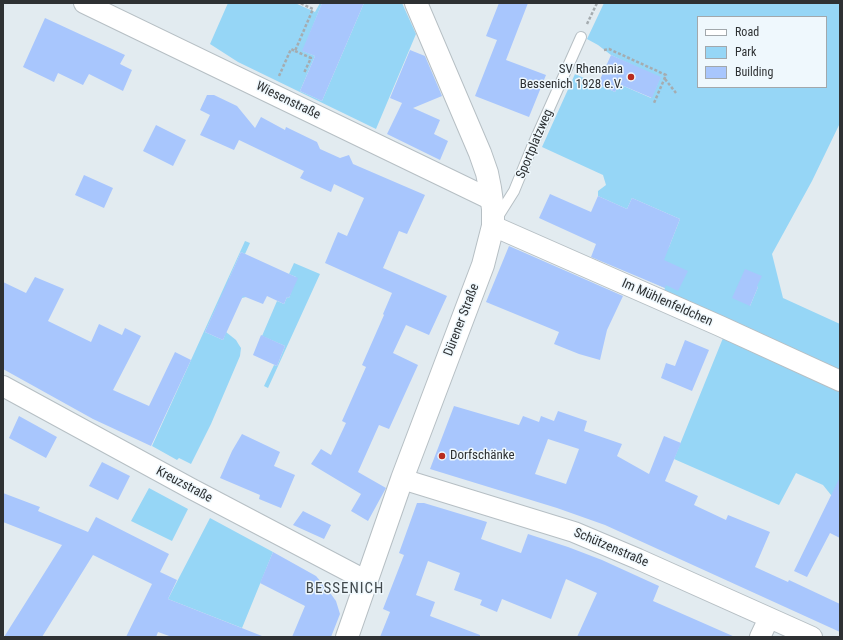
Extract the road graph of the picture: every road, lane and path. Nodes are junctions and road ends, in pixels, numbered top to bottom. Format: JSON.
{"nodes":[{"id":1,"x":84,"y":3,"type":"edge"},
{"id":2,"x":300,"y":3,"type":"edge"},
{"id":3,"x":416,"y":3,"type":"edge"},
{"id":4,"x":597,"y":3,"type":"edge"},
{"id":5,"x":581,"y":37,"type":"joint"},
{"id":6,"x":604,"y":50,"type":"dead end"},
{"id":7,"x":295,"y":51,"type":"junction"},
{"id":8,"x":304,"y":73,"type":"dead end"},
{"id":9,"x":665,"y":79,"type":"junction"},
{"id":10,"x":277,"y":82,"type":"dead end"},
{"id":11,"x":676,"y":93,"type":"dead end"},
{"id":12,"x":654,"y":103,"type":"dead end"},
{"id":13,"x":492,"y":200,"type":"junction"},
{"id":14,"x":493,"y":226,"type":"junction"},
{"id":15,"x":840,"y":381,"type":"edge"},
{"id":16,"x":3,"y":386,"type":"edge"},
{"id":17,"x":402,"y":478,"type":"junction"},
{"id":18,"x":367,"y":582,"type":"junction"},
{"id":19,"x":768,"y":618,"type":"junction"},
{"id":20,"x":347,"y":637,"type":"edge"},
{"id":21,"x":760,"y":637,"type":"edge"},
{"id":22,"x":812,"y":637,"type":"edge"}],
"edges":[{"from":1,"to":13,"type":"street","name":"Wiesenstraße"},
{"from":2,"to":7,"type":"path"},
{"from":3,"to":13,"type":"street","name":"Dürener Straße"},
{"from":4,"to":5,"type":"path"},
{"from":5,"to":14,"type":"lane","name":"Sportplatzweg"},
{"from":6,"to":9,"type":"path"},
{"from":7,"to":8,"type":"path"},
{"from":7,"to":10,"type":"path"},
{"from":9,"to":11,"type":"path"},
{"from":9,"to":12,"type":"path"},
{"from":13,"to":14,"type":"street","name":"Dürener Straße"},
{"from":14,"to":15,"type":"street","name":"Im Mühlenfeldchen"},
{"from":14,"to":17,"type":"street","name":"Dürener Straße"},
{"from":16,"to":18,"type":"street","name":"Kreuzstraße"},
{"from":17,"to":18,"type":"street","name":"Dürener Straße"},
{"from":17,"to":19,"type":"street","name":"Schützenstraße"},
{"from":18,"to":20,"type":"street","name":"Dürener Straße"},
{"from":19,"to":21,"type":"street"},
{"from":19,"to":22,"type":"street","name":"Schützenstraße"}]}
